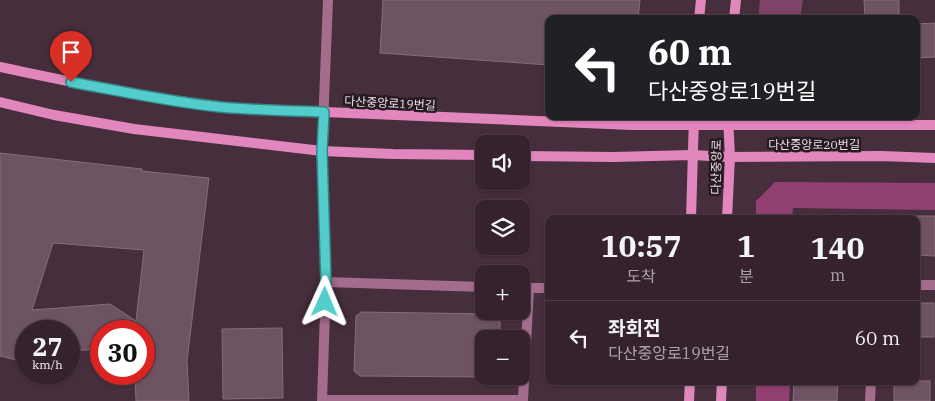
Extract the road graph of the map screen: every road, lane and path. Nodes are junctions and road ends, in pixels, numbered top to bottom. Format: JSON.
{"nodes":[{"id":1,"x":328,"y":0,"type":"edge"},
{"id":2,"x":701,"y":0,"type":"edge"},
{"id":3,"x":736,"y":0,"type":"edge"},
{"id":4,"x":699,"y":15,"type":"edge"},
{"id":5,"x":734,"y":15,"type":"edge"},
{"id":6,"x":0,"y":67,"type":"edge"},
{"id":7,"x":0,"y":102,"type":"edge"},
{"id":8,"x":324,"y":112,"type":"junction"},
{"id":9,"x":694,"y":121,"type":"edge"},
{"id":10,"x":729,"y":121,"type":"edge"},
{"id":11,"x":935,"y":125,"type":"edge"},
{"id":12,"x":322,"y":151,"type":"junction"},
{"id":13,"x":475,"y":155,"type":"edge"},
{"id":14,"x":530,"y":156,"type":"edge"},
{"id":15,"x":692,"y":156,"type":"junction"},
{"id":16,"x":730,"y":157,"type":"junction"},
{"id":17,"x":935,"y":158,"type":"edge"},
{"id":18,"x":692,"y":215,"type":"edge"},
{"id":19,"x":727,"y":215,"type":"edge"},
{"id":20,"x":326,"y":282,"type":"junction"},
{"id":21,"x":920,"y":285,"type":"edge"},
{"id":22,"x":935,"y":285,"type":"edge"},
{"id":23,"x":475,"y":287,"type":"edge"},
{"id":24,"x":530,"y":288,"type":"edge"},
{"id":25,"x":545,"y":288,"type":"edge"},
{"id":26,"x":524,"y":320,"type":"edge"},
{"id":27,"x":690,"y":385,"type":"edge"},
{"id":28,"x":722,"y":385,"type":"edge"},
{"id":29,"x":871,"y":385,"type":"edge"},
{"id":30,"x":322,"y":401,"type":"edge"},
{"id":31,"x":690,"y":401,"type":"edge"},
{"id":32,"x":721,"y":401,"type":"edge"},
{"id":33,"x":870,"y":401,"type":"edge"}],
"edges":[{"from":1,"to":8,"type":"street"},
{"from":2,"to":4,"type":"street"},
{"from":3,"to":5,"type":"street"},
{"from":6,"to":8,"type":"street","name":"다산중앙로19번길"},
{"from":7,"to":12,"type":"street"},
{"from":8,"to":9,"type":"street","name":"다산중앙로19번길"},
{"from":8,"to":12,"type":"street"},
{"from":9,"to":10,"type":"street","name":"다산중앙로20번길"},
{"from":9,"to":15,"type":"street","name":"다산중앙로"},
{"from":10,"to":11,"type":"street","name":"다산중앙로20번길"},
{"from":10,"to":16,"type":"street","name":"다산중앙로"},
{"from":12,"to":13,"type":"street"},
{"from":12,"to":20,"type":"street"},
{"from":14,"to":15,"type":"street"},
{"from":15,"to":16,"type":"street","name":"다산중앙로20번길"},
{"from":15,"to":18,"type":"street","name":"다산중앙로"},
{"from":16,"to":17,"type":"street","name":"다산중앙로20번길"},
{"from":16,"to":19,"type":"street","name":"다산중앙로"},
{"from":20,"to":23,"type":"street"},
{"from":20,"to":30,"type":"street"},
{"from":21,"to":22,"type":"street"},
{"from":24,"to":25,"type":"street"},
{"from":26,"to":30,"type":"street"},
{"from":27,"to":31,"type":"street"},
{"from":28,"to":32,"type":"street"},
{"from":29,"to":33,"type":"street"}]}
